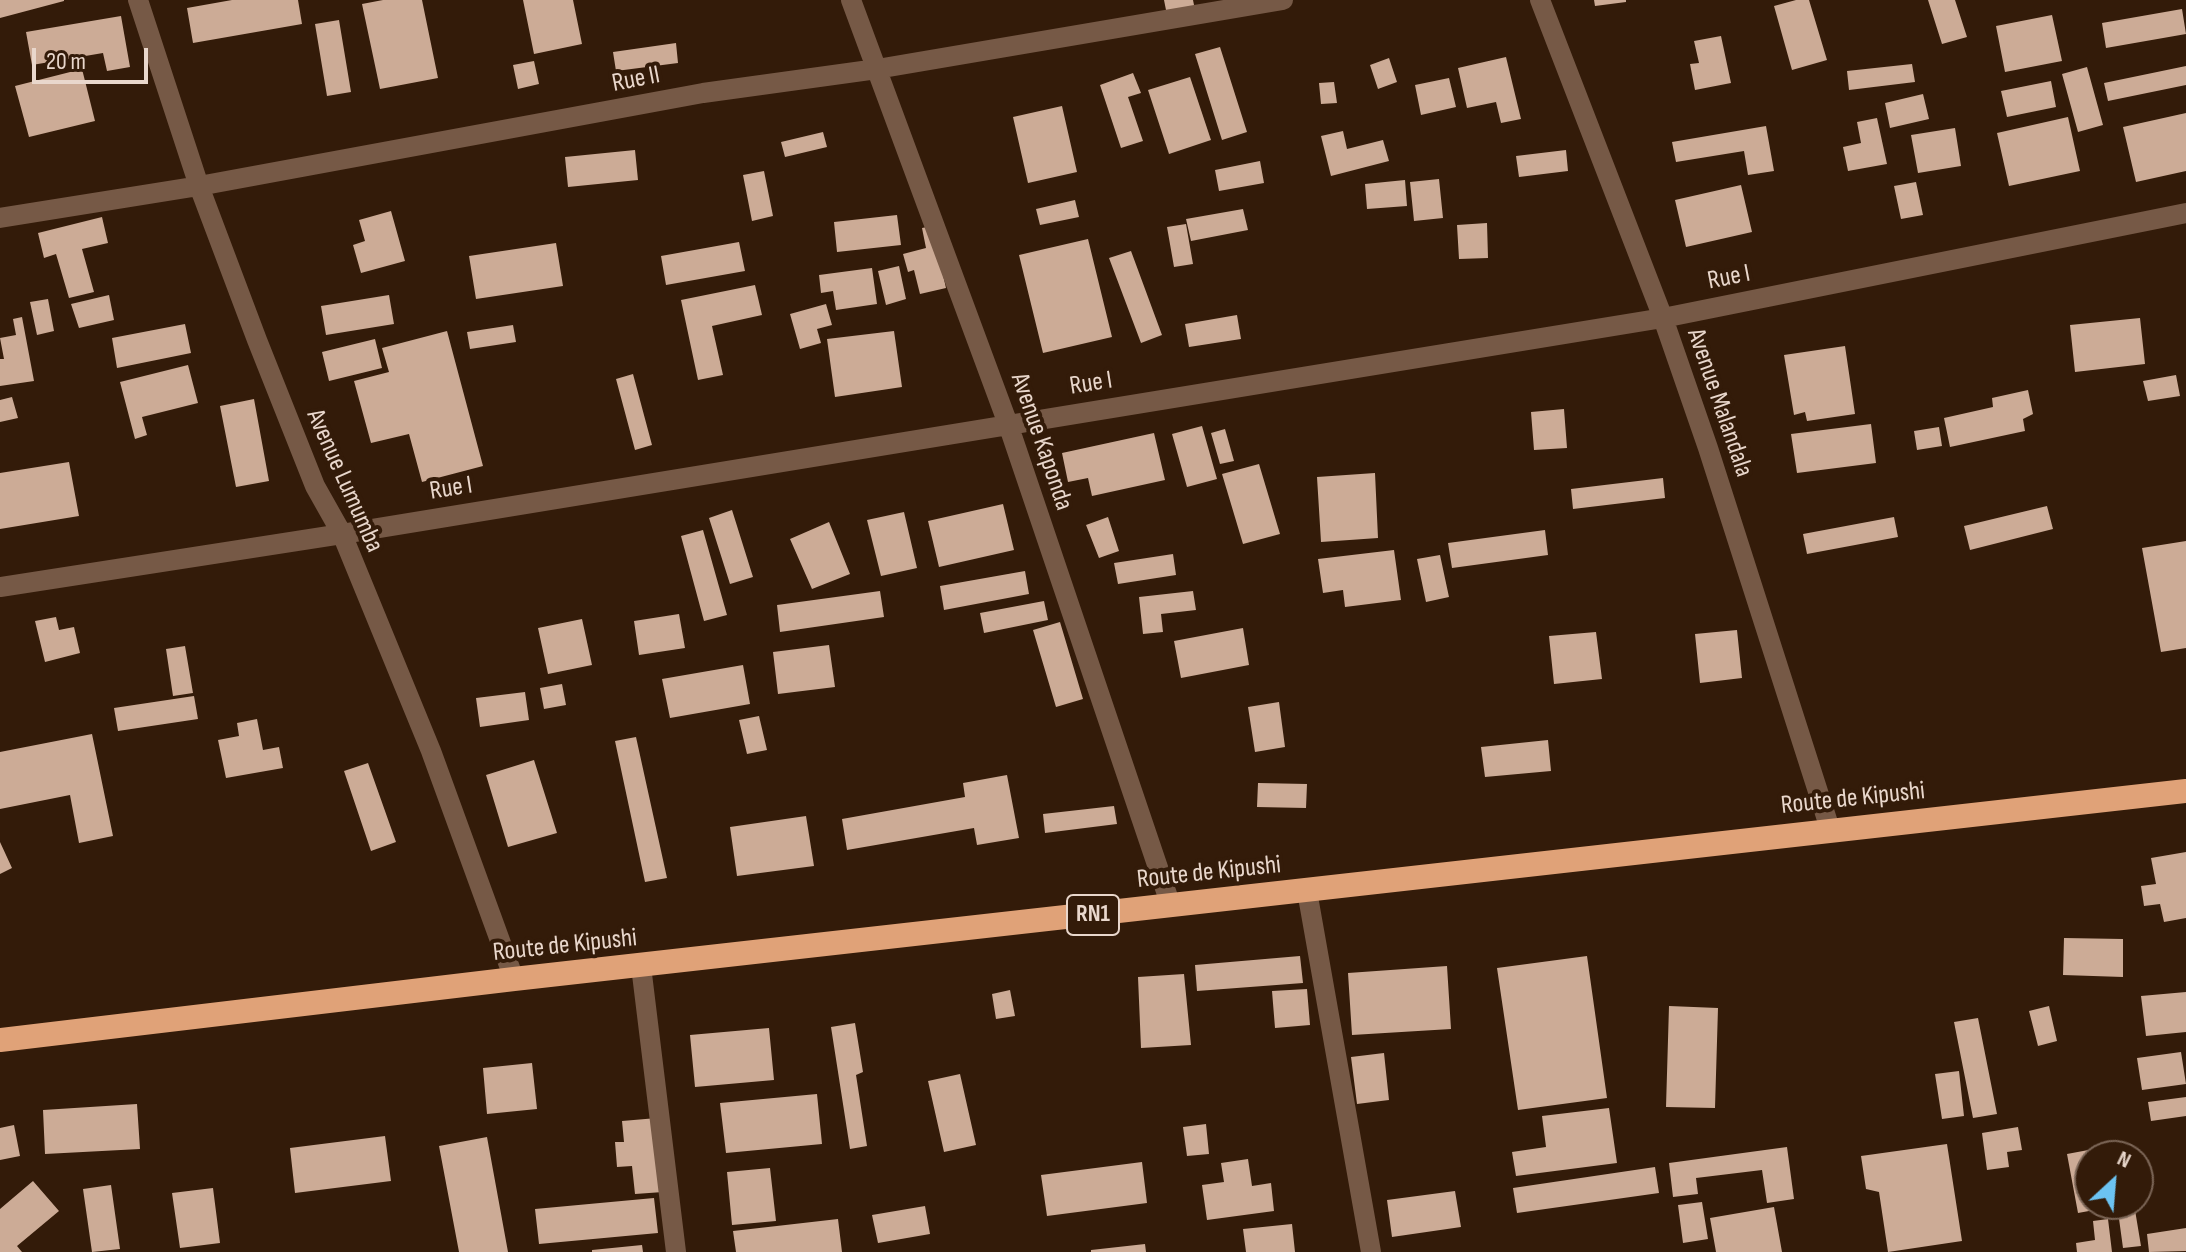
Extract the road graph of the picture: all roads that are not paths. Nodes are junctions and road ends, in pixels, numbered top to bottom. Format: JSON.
{"nodes":[{"id":1,"x":138,"y":0,"type":"edge"},
{"id":2,"x":851,"y":0,"type":"edge"},
{"id":3,"x":1283,"y":0,"type":"edge"},
{"id":4,"x":1540,"y":0,"type":"edge"},
{"id":5,"x":877,"y":69,"type":"junction"},
{"id":6,"x":199,"y":186,"type":"junction"},
{"id":7,"x":2186,"y":213,"type":"edge"},
{"id":8,"x":0,"y":218,"type":"edge"},
{"id":9,"x":1663,"y":318,"type":"junction"},
{"id":10,"x":1008,"y":424,"type":"junction"},
{"id":11,"x":342,"y":534,"type":"junction"},
{"id":12,"x":0,"y":587,"type":"edge"},
{"id":13,"x":2186,"y":791,"type":"edge"},
{"id":14,"x":1830,"y":829,"type":"junction"},
{"id":15,"x":1307,"y":891,"type":"junction"},
{"id":16,"x":1171,"y":906,"type":"junction"},
{"id":17,"x":641,"y":966,"type":"junction"},
{"id":18,"x":514,"y":979,"type":"junction"},
{"id":19,"x":0,"y":1040,"type":"edge"},
{"id":20,"x":676,"y":1252,"type":"edge"},
{"id":21,"x":1371,"y":1252,"type":"edge"}],
"edges":[{"from":1,"to":6,"type":"street","name":"Avenue Lumumba"},
{"from":2,"to":5,"type":"street","name":"Avenue Kaponda"},
{"from":3,"to":5,"type":"street","name":"Rue II"},
{"from":4,"to":9,"type":"street","name":"Avenue Malandala"},
{"from":5,"to":6,"type":"street","name":"Rue II"},
{"from":5,"to":10,"type":"street","name":"Avenue Kaponda"},
{"from":6,"to":8,"type":"street","name":"Rue II"},
{"from":6,"to":11,"type":"street","name":"Avenue Lumumba"},
{"from":7,"to":9,"type":"street","name":"Rue I"},
{"from":9,"to":10,"type":"street","name":"Rue I"},
{"from":9,"to":14,"type":"street","name":"Avenue Malandala"},
{"from":10,"to":11,"type":"street","name":"Rue I"},
{"from":10,"to":16,"type":"street","name":"Avenue Kaponda"},
{"from":11,"to":12,"type":"street","name":"Rue I"},
{"from":11,"to":18,"type":"street","name":"Avenue Lumumba"},
{"from":13,"to":14,"type":"highway","name":"Route de Kipushi","number":"RN1"},
{"from":14,"to":15,"type":"highway","name":"Route de Kipushi","number":"RN1"},
{"from":15,"to":16,"type":"highway","name":"Route de Kipushi","number":"RN1"},
{"from":15,"to":21,"type":"street"},
{"from":16,"to":17,"type":"highway","name":"Route de Kipushi","number":"RN1"},
{"from":17,"to":18,"type":"highway","name":"Route de Kipushi","number":"RN1"},
{"from":17,"to":20,"type":"street"},
{"from":18,"to":19,"type":"highway","name":"Route de Kipushi","number":"RN1"}]}
